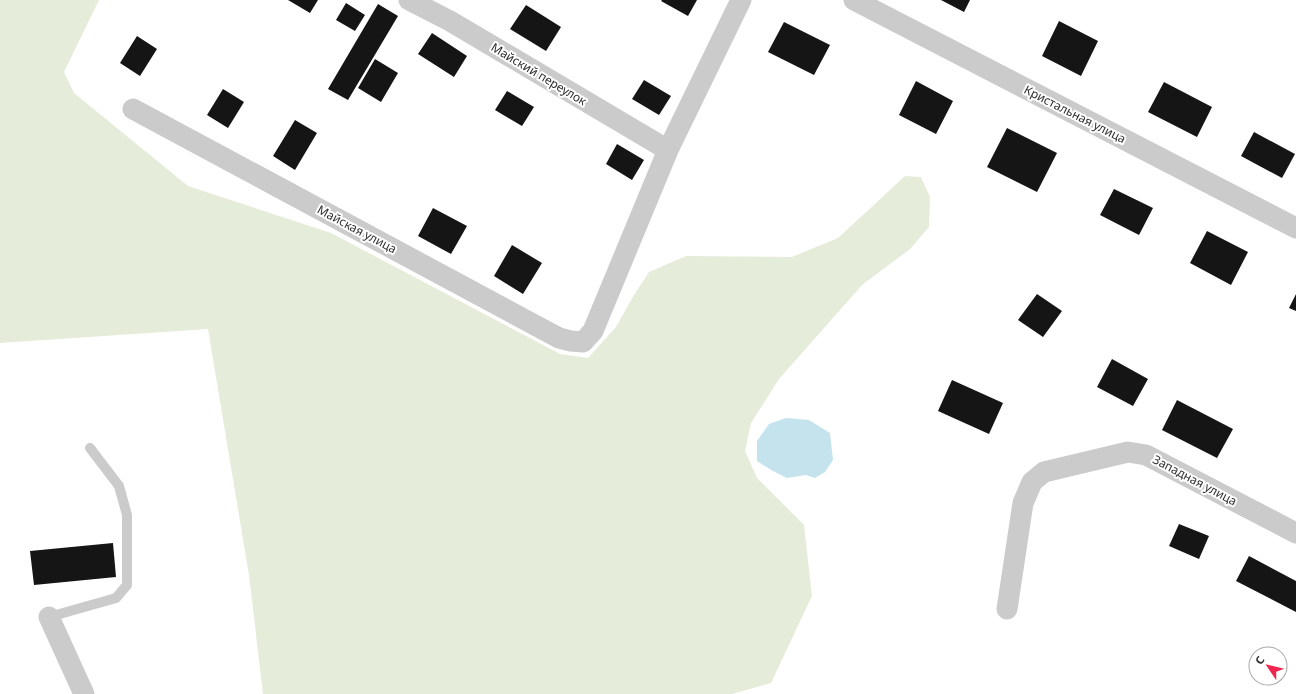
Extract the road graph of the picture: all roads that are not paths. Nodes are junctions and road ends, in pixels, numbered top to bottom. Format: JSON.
{"nodes":[{"id":1,"x":409,"y":0,"type":"edge"},
{"id":2,"x":741,"y":0,"type":"edge"},
{"id":3,"x":854,"y":0,"type":"edge"},
{"id":4,"x":133,"y":109,"type":"dead end"},
{"id":5,"x":668,"y":150,"type":"junction"},
{"id":6,"x":1296,"y":228,"type":"edge"},
{"id":7,"x":90,"y":448,"type":"dead end"},
{"id":8,"x":1296,"y":533,"type":"edge"},
{"id":9,"x":1007,"y":609,"type":"dead end"},
{"id":10,"x":49,"y":617,"type":"joint"},
{"id":11,"x":84,"y":694,"type":"edge"}],
"edges":[{"from":1,"to":5,"type":"street","name":"Майский переулок"},
{"from":2,"to":5,"type":"street"},
{"from":3,"to":6,"type":"street","name":"Кристальная улица"},
{"from":4,"to":5,"type":"street","name":"Майская улица"},
{"from":7,"to":10,"type":"lane"},
{"from":8,"to":9,"type":"street","name":"Западная улица"},
{"from":10,"to":11,"type":"street"}]}
